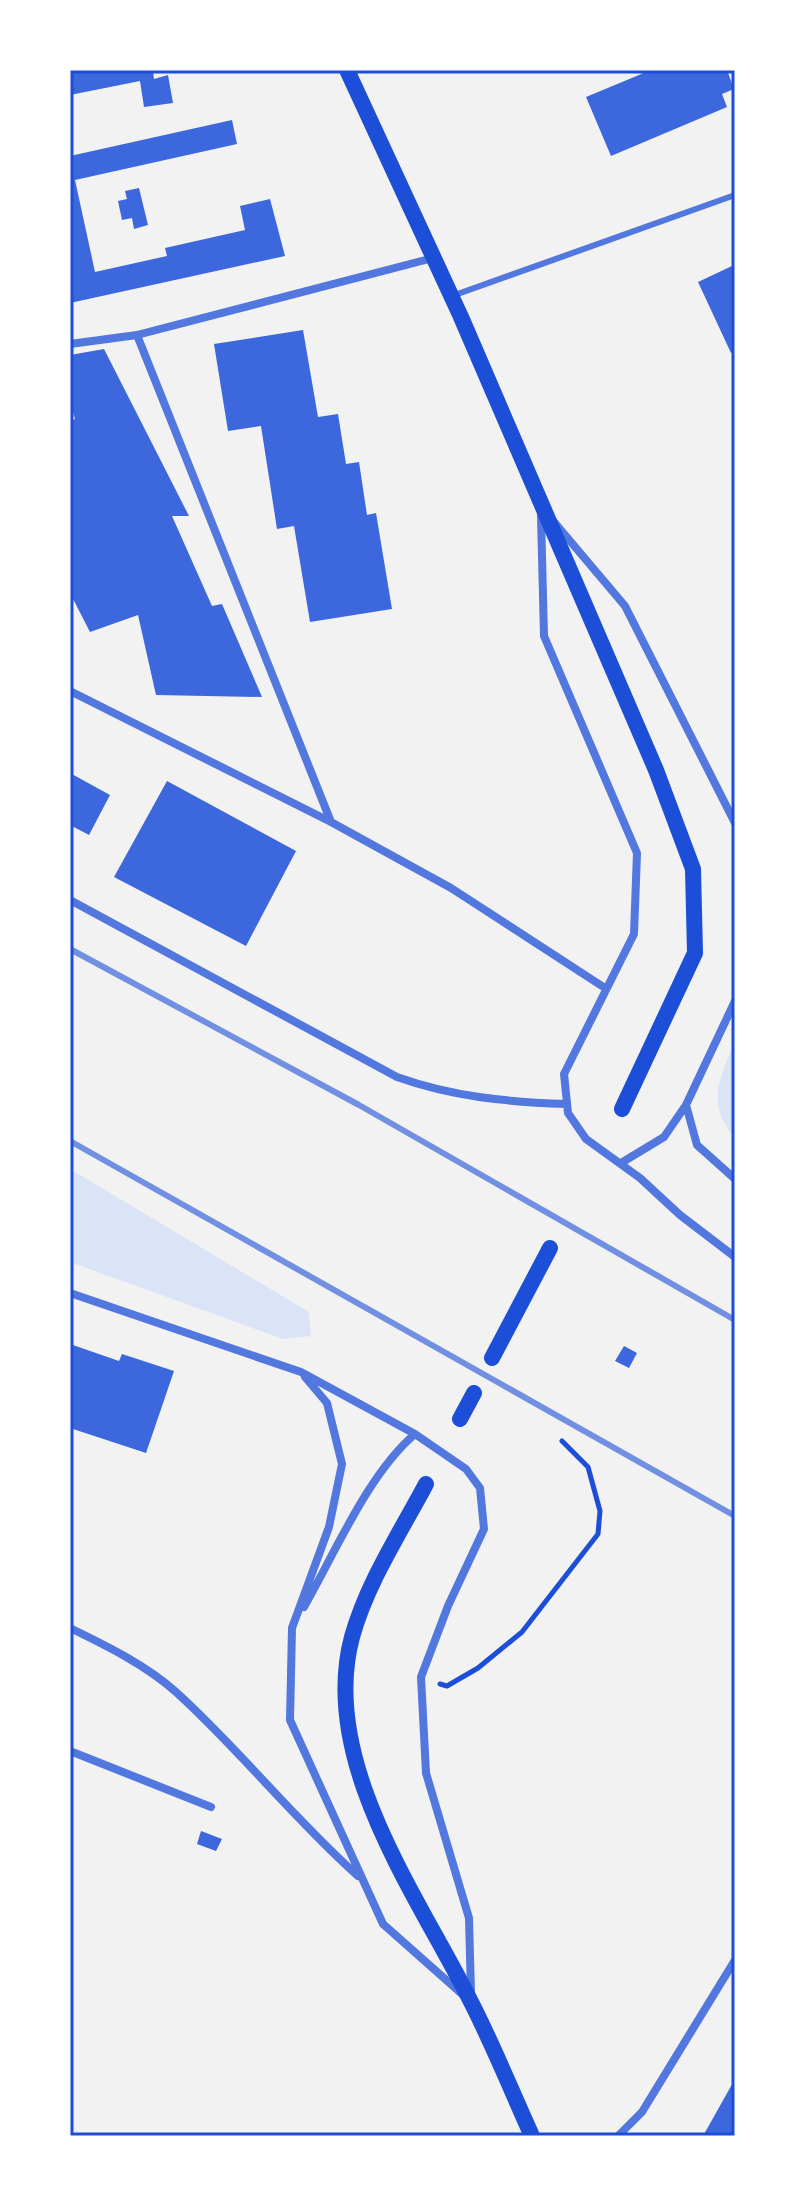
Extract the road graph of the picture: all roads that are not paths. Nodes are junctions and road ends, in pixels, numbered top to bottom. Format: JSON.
{"nodes":[{"id":1,"x":347,"y":70,"type":"edge"},
{"id":2,"x":735,"y":195,"type":"edge"},
{"id":3,"x":434,"y":258,"type":"junction"},
{"id":4,"x":452,"y":296,"type":"junction"},
{"id":5,"x":137,"y":335,"type":"junction"},
{"id":6,"x":70,"y":344,"type":"edge"},
{"id":7,"x":541,"y":506,"type":"junction"},
{"id":8,"x":71,"y":690,"type":"edge"},
{"id":9,"x":331,"y":822,"type":"junction"},
{"id":10,"x":735,"y":823,"type":"edge"},
{"id":11,"x":70,"y":900,"type":"edge"},
{"id":12,"x":605,"y":988,"type":"junction"},
{"id":13,"x":735,"y":1001,"type":"edge"},
{"id":14,"x":567,"y":1104,"type":"junction"},
{"id":15,"x":686,"y":1105,"type":"junction"},
{"id":16,"x":622,"y":1109,"type":"dead end"},
{"id":17,"x":621,"y":1163,"type":"junction"},
{"id":18,"x":735,"y":1179,"type":"edge"},
{"id":19,"x":550,"y":1248,"type":"dead end"},
{"id":20,"x":735,"y":1257,"type":"edge"},
{"id":21,"x":70,"y":1293,"type":"edge"},
{"id":22,"x":492,"y":1358,"type":"dead end"},
{"id":23,"x":301,"y":1372,"type":"junction"},
{"id":24,"x":474,"y":1393,"type":"dead end"},
{"id":25,"x":460,"y":1419,"type":"dead end"},
{"id":26,"x":415,"y":1434,"type":"junction"},
{"id":27,"x":426,"y":1484,"type":"dead end"},
{"id":28,"x":70,"y":1628,"type":"edge"},
{"id":29,"x":292,"y":1628,"type":"junction"},
{"id":30,"x":70,"y":1751,"type":"edge"},
{"id":31,"x":211,"y":1807,"type":"dead end"},
{"id":32,"x":363,"y":1880,"type":"junction"},
{"id":33,"x":735,"y":1960,"type":"edge"},
{"id":34,"x":472,"y":2002,"type":"junction"},
{"id":35,"x":532,"y":2136,"type":"edge"},
{"id":36,"x":618,"y":2136,"type":"edge"}],
"edges":[{"from":1,"to":3,"type":"main road"},
{"from":2,"to":4,"type":"lane"},
{"from":3,"to":4,"type":"main road"},
{"from":3,"to":5,"type":"street"},
{"from":4,"to":7,"type":"main road"},
{"from":5,"to":6,"type":"street"},
{"from":5,"to":9,"type":"street"},
{"from":7,"to":10,"type":"street"},
{"from":7,"to":12,"type":"street"},
{"from":7,"to":16,"type":"main road"},
{"from":8,"to":9,"type":"street"},
{"from":9,"to":12,"type":"street"},
{"from":11,"to":14,"type":"street"},
{"from":12,"to":14,"type":"street"},
{"from":13,"to":15,"type":"street"},
{"from":14,"to":17,"type":"street"},
{"from":15,"to":17,"type":"street"},
{"from":15,"to":18,"type":"street"},
{"from":17,"to":20,"type":"street"},
{"from":19,"to":22,"type":"main road"},
{"from":21,"to":23,"type":"street"},
{"from":23,"to":26,"type":"street"},
{"from":23,"to":29,"type":"street"},
{"from":24,"to":25,"type":"main road"},
{"from":26,"to":29,"type":"street"},
{"from":26,"to":34,"type":"street"},
{"from":27,"to":34,"type":"main road"},
{"from":28,"to":32,"type":"street"},
{"from":29,"to":32,"type":"street"},
{"from":30,"to":31,"type":"street"},
{"from":32,"to":34,"type":"street"},
{"from":33,"to":36,"type":"street"},
{"from":34,"to":35,"type":"main road"}]}
